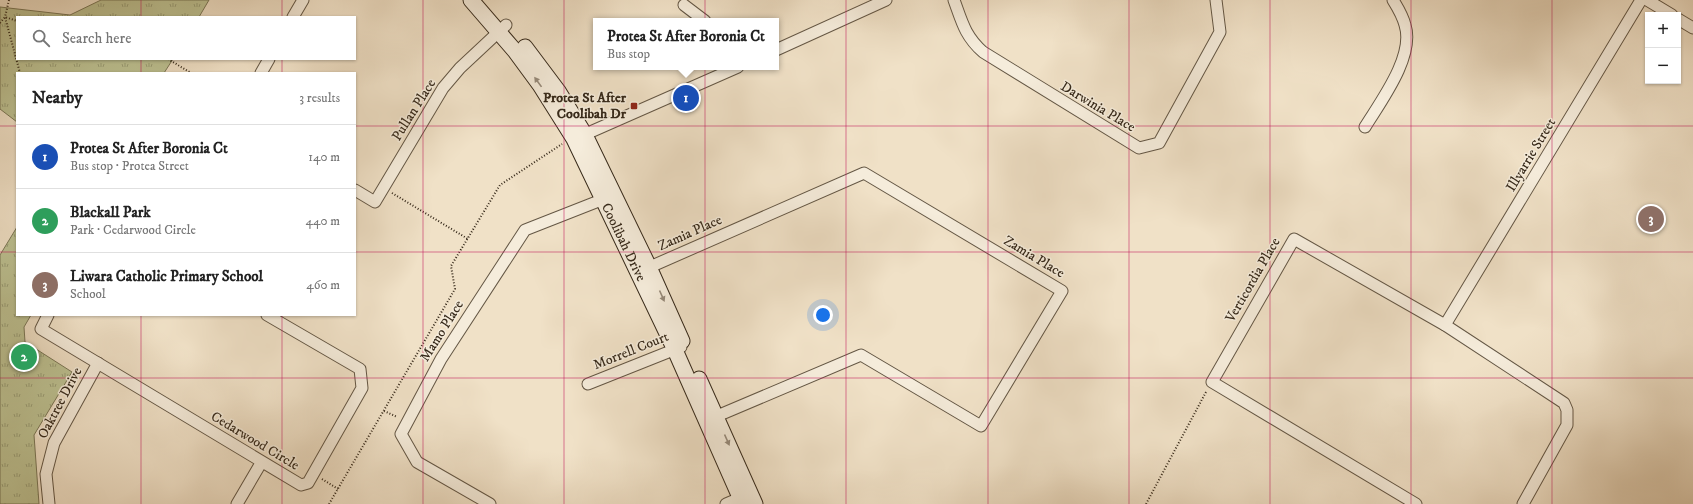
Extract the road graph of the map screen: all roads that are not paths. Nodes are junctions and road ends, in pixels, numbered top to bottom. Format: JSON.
{"nodes":[{"id":1,"x":303,"y":0,"type":"edge"},
{"id":2,"x":475,"y":0,"type":"edge"},
{"id":3,"x":886,"y":0,"type":"edge"},
{"id":4,"x":954,"y":0,"type":"edge"},
{"id":5,"x":1216,"y":0,"type":"edge"},
{"id":6,"x":1393,"y":0,"type":"edge"},
{"id":7,"x":1642,"y":0,"type":"edge"},
{"id":8,"x":1647,"y":0,"type":"edge"},
{"id":9,"x":684,"y":5,"type":"dead end"},
{"id":10,"x":1667,"y":12,"type":"edge"},
{"id":11,"x":294,"y":16,"type":"edge"},
{"id":12,"x":701,"y":18,"type":"edge"},
{"id":13,"x":1681,"y":21,"type":"edge"},
{"id":14,"x":502,"y":28,"type":"junction"},
{"id":15,"x":1693,"y":28,"type":"edge"},
{"id":16,"x":779,"y":49,"type":"edge"},
{"id":17,"x":268,"y":60,"type":"edge"},
{"id":18,"x":731,"y":70,"type":"edge"},
{"id":19,"x":262,"y":72,"type":"edge"},
{"id":20,"x":1365,"y":127,"type":"dead end"},
{"id":21,"x":579,"y":137,"type":"junction"},
{"id":22,"x":356,"y":191,"type":"edge"},
{"id":23,"x":609,"y":197,"type":"junction"},
{"id":24,"x":644,"y":270,"type":"junction"},
{"id":25,"x":48,"y":316,"type":"edge"},
{"id":26,"x":269,"y":316,"type":"edge"},
{"id":27,"x":1445,"y":325,"type":"junction"},
{"id":28,"x":679,"y":348,"type":"junction"},
{"id":29,"x":98,"y":363,"type":"junction"},
{"id":30,"x":588,"y":384,"type":"dead end"},
{"id":31,"x":711,"y":419,"type":"junction"},
{"id":32,"x":261,"y":463,"type":"junction"},
{"id":33,"x":747,"y":500,"type":"edge"},
{"id":34,"x":49,"y":504,"type":"edge"},
{"id":35,"x":237,"y":504,"type":"edge"},
{"id":36,"x":490,"y":504,"type":"edge"},
{"id":37,"x":726,"y":504,"type":"edge"},
{"id":38,"x":1416,"y":504,"type":"edge"},
{"id":39,"x":1523,"y":504,"type":"edge"}],
"edges":[{"from":1,"to":11,"type":"street"},
{"from":2,"to":14,"type":"main road","name":"Coolibah Drive"},
{"from":3,"to":16,"type":"street"},
{"from":4,"to":5,"type":"street","name":"Darwinia Place"},
{"from":6,"to":20,"type":"street"},
{"from":7,"to":27,"type":"street","name":"Illyarrie Street"},
{"from":8,"to":10,"type":"street"},
{"from":9,"to":12,"type":"street"},
{"from":13,"to":15,"type":"street"},
{"from":14,"to":21,"type":"main road","name":"Coolibah Drive"},
{"from":14,"to":22,"type":"street","name":"Pullan Place"},
{"from":17,"to":19,"type":"street"},
{"from":18,"to":21,"type":"street"},
{"from":21,"to":23,"type":"main road","name":"Coolibah Drive"},
{"from":23,"to":24,"type":"main road","name":"Coolibah Drive"},
{"from":23,"to":36,"type":"street","name":"Mamo Place"},
{"from":24,"to":28,"type":"main road","name":"Coolibah Drive"},
{"from":24,"to":31,"type":"street","name":"Zamia Place"},
{"from":25,"to":29,"type":"street","name":"Cedarwood Circle"},
{"from":26,"to":32,"type":"street","name":"Cedarwood Circle"},
{"from":27,"to":38,"type":"street","name":"Verticordia Place"},
{"from":27,"to":39,"type":"street","name":"Verticordia Place"},
{"from":28,"to":30,"type":"street","name":"Morrell Court"},
{"from":28,"to":31,"type":"main road","name":"Coolibah Drive"},
{"from":29,"to":32,"type":"street","name":"Cedarwood Circle"},
{"from":29,"to":34,"type":"street","name":"Oaktree Drive"},
{"from":31,"to":33,"type":"main road","name":"Coolibah Drive"},
{"from":32,"to":35,"type":"street"},
{"from":33,"to":37,"type":"street"}]}
